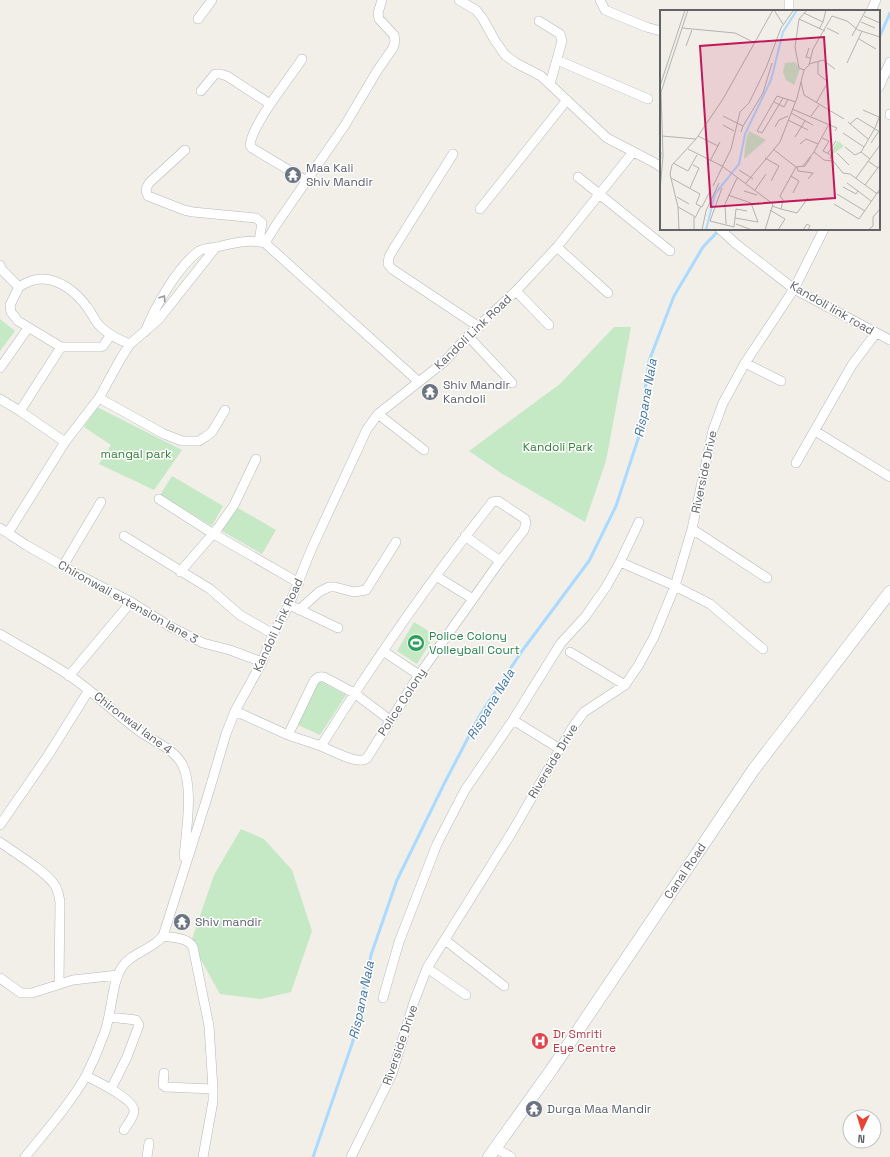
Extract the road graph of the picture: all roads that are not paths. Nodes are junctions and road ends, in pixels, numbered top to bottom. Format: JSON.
{"nodes":[{"id":1,"x":212,"y":0,"type":"edge"},
{"id":2,"x":382,"y":0,"type":"edge"},
{"id":3,"x":459,"y":0,"type":"edge"},
{"id":4,"x":600,"y":0,"type":"edge"},
{"id":5,"x":790,"y":0,"type":"edge"},
{"id":6,"x":876,"y":0,"type":"edge"},
{"id":7,"x":789,"y":10,"type":"edge"},
{"id":8,"x":871,"y":10,"type":"edge"},
{"id":9,"x":198,"y":19,"type":"dead end"},
{"id":10,"x":539,"y":21,"type":"dead end"},
{"id":11,"x":660,"y":32,"type":"edge"},
{"id":12,"x":302,"y":59,"type":"dead end"},
{"id":13,"x":557,"y":60,"type":"junction"},
{"id":14,"x":890,"y":62,"type":"edge"},
{"id":15,"x":550,"y":84,"type":"junction"},
{"id":16,"x":880,"y":85,"type":"edge"},
{"id":17,"x":201,"y":91,"type":"dead end"},
{"id":18,"x":648,"y":99,"type":"dead end"},
{"id":19,"x":567,"y":100,"type":"junction"},
{"id":20,"x":270,"y":104,"type":"junction"},
{"id":21,"x":185,"y":150,"type":"dead end"},
{"id":22,"x":633,"y":152,"type":"junction"},
{"id":23,"x":453,"y":154,"type":"dead end"},
{"id":24,"x":660,"y":166,"type":"edge"},
{"id":25,"x":578,"y":177,"type":"dead end"},
{"id":26,"x":307,"y":181,"type":"junction"},
{"id":27,"x":600,"y":194,"type":"junction"},
{"id":28,"x":480,"y":209,"type":"dead end"},
{"id":29,"x":721,"y":230,"type":"edge"},
{"id":30,"x":824,"y":230,"type":"edge"},
{"id":31,"x":262,"y":242,"type":"junction"},
{"id":32,"x":557,"y":247,"type":"junction"},
{"id":33,"x":670,"y":251,"type":"dead end"},
{"id":34,"x":0,"y":267,"type":"edge"},
{"id":35,"x":18,"y":287,"type":"junction"},
{"id":36,"x":794,"y":289,"type":"junction"},
{"id":37,"x":516,"y":291,"type":"junction"},
{"id":38,"x":608,"y":293,"type":"dead end"},
{"id":39,"x":549,"y":325,"type":"dead end"},
{"id":40,"x":479,"y":327,"type":"junction"},
{"id":41,"x":28,"y":328,"type":"junction"},
{"id":42,"x":876,"y":333,"type":"junction"},
{"id":43,"x":110,"y":336,"type":"junction"},
{"id":44,"x":468,"y":336,"type":"junction"},
{"id":45,"x":890,"y":340,"type":"edge"},
{"id":46,"x":130,"y":344,"type":"junction"},
{"id":47,"x":61,"y":347,"type":"junction"},
{"id":48,"x":745,"y":363,"type":"junction"},
{"id":49,"x":0,"y":368,"type":"edge"},
{"id":50,"x":781,"y":381,"type":"dead end"},
{"id":51,"x":419,"y":382,"type":"junction"},
{"id":52,"x":512,"y":383,"type":"dead end"},
{"id":53,"x":99,"y":398,"type":"junction"},
{"id":54,"x":0,"y":399,"type":"edge"},
{"id":55,"x":225,"y":410,"type":"dead end"},
{"id":56,"x":20,"y":411,"type":"junction"},
{"id":57,"x":378,"y":414,"type":"junction"},
{"id":58,"x":815,"y":431,"type":"junction"},
{"id":59,"x":65,"y":442,"type":"junction"},
{"id":60,"x":424,"y":450,"type":"dead end"},
{"id":61,"x":256,"y":460,"type":"dead end"},
{"id":62,"x":796,"y":463,"type":"dead end"},
{"id":63,"x":890,"y":477,"type":"edge"},
{"id":64,"x":158,"y":499,"type":"dead end"},
{"id":65,"x":101,"y":502,"type":"dead end"},
{"id":66,"x":639,"y":522,"type":"dead end"},
{"id":67,"x":692,"y":529,"type":"junction"},
{"id":68,"x":4,"y":530,"type":"edge"},
{"id":69,"x":212,"y":533,"type":"junction"},
{"id":70,"x":124,"y":536,"type":"dead end"},
{"id":71,"x":465,"y":536,"type":"junction"},
{"id":72,"x":396,"y":542,"type":"dead end"},
{"id":73,"x":500,"y":561,"type":"junction"},
{"id":74,"x":620,"y":562,"type":"junction"},
{"id":75,"x":63,"y":566,"type":"junction"},
{"id":76,"x":180,"y":572,"type":"junction"},
{"id":77,"x":436,"y":576,"type":"junction"},
{"id":78,"x":767,"y":578,"type":"dead end"},
{"id":79,"x":299,"y":583,"type":"junction"},
{"id":80,"x":674,"y":586,"type":"junction"},
{"id":81,"x":890,"y":592,"type":"edge"},
{"id":82,"x":473,"y":599,"type":"junction"},
{"id":83,"x":131,"y":602,"type":"junction"},
{"id":84,"x":289,"y":605,"type":"junction"},
{"id":85,"x":299,"y":610,"type":"junction"},
{"id":86,"x":338,"y":628,"type":"dead end"},
{"id":87,"x":0,"y":634,"type":"edge"},
{"id":88,"x":274,"y":634,"type":"junction"},
{"id":89,"x":763,"y":649,"type":"dead end"},
{"id":90,"x":383,"y":651,"type":"junction"},
{"id":91,"x":570,"y":652,"type":"dead end"},
{"id":92,"x":262,"y":662,"type":"junction"},
{"id":93,"x":419,"y":675,"type":"junction"},
{"id":94,"x":69,"y":676,"type":"junction"},
{"id":95,"x":625,"y":685,"type":"junction"},
{"id":96,"x":89,"y":690,"type":"junction"},
{"id":97,"x":354,"y":693,"type":"junction"},
{"id":98,"x":235,"y":711,"type":"junction"},
{"id":99,"x":390,"y":720,"type":"junction"},
{"id":100,"x":513,"y":720,"type":"junction"},
{"id":101,"x":288,"y":735,"type":"junction"},
{"id":102,"x":321,"y":746,"type":"junction"},
{"id":103,"x":560,"y":749,"type":"junction"},
{"id":104,"x":0,"y":825,"type":"edge"},
{"id":105,"x":0,"y":842,"type":"edge"},
{"id":106,"x":183,"y":873,"type":"junction"},
{"id":107,"x":163,"y":936,"type":"junction"},
{"id":108,"x":445,"y":940,"type":"junction"},
{"id":109,"x":427,"y":968,"type":"junction"},
{"id":110,"x":118,"y":975,"type":"junction"},
{"id":111,"x":0,"y":978,"type":"edge"},
{"id":112,"x":59,"y":983,"type":"junction"},
{"id":113,"x":504,"y":986,"type":"dead end"},
{"id":114,"x":466,"y":995,"type":"dead end"},
{"id":115,"x":383,"y":998,"type":"dead end"},
{"id":116,"x":109,"y":1017,"type":"junction"},
{"id":117,"x":164,"y":1073,"type":"dead end"},
{"id":118,"x":86,"y":1076,"type":"junction"},
{"id":119,"x":111,"y":1089,"type":"junction"},
{"id":120,"x":213,"y":1089,"type":"junction"},
{"id":121,"x":124,"y":1130,"type":"dead end"},
{"id":122,"x":149,"y":1143,"type":"dead end"},
{"id":123,"x":492,"y":1152,"type":"edge"},
{"id":124,"x":25,"y":1157,"type":"edge"},
{"id":125,"x":147,"y":1157,"type":"edge"},
{"id":126,"x":203,"y":1157,"type":"edge"},
{"id":127,"x":351,"y":1157,"type":"edge"},
{"id":128,"x":511,"y":1157,"type":"edge"}],
"edges":[{"from":1,"to":9,"type":"street"},
{"from":2,"to":26,"type":"street"},
{"from":3,"to":15,"type":"street"},
{"from":4,"to":11,"type":"street"},
{"from":5,"to":7,"type":"street"},
{"from":6,"to":8,"type":"street"},
{"from":10,"to":13,"type":"street"},
{"from":12,"to":20,"type":"street"},
{"from":13,"to":15,"type":"street"},
{"from":13,"to":18,"type":"street"},
{"from":14,"to":16,"type":"street"},
{"from":15,"to":19,"type":"street"},
{"from":17,"to":20,"type":"street"},
{"from":19,"to":22,"type":"street"},
{"from":19,"to":28,"type":"street"},
{"from":20,"to":26,"type":"street"},
{"from":21,"to":31,"type":"street"},
{"from":22,"to":24,"type":"street"},
{"from":22,"to":27,"type":"street","name":"Kandoli Link Road"},
{"from":23,"to":40,"type":"street"},
{"from":25,"to":27,"type":"street"},
{"from":26,"to":31,"type":"street"},
{"from":27,"to":32,"type":"street","name":"Kandoli Link Road"},
{"from":27,"to":33,"type":"street"},
{"from":29,"to":36,"type":"street","name":"Kandoli link road"},
{"from":30,"to":36,"type":"street","name":"Riverside Drive"},
{"from":31,"to":46,"type":"street"},
{"from":31,"to":51,"type":"street"},
{"from":32,"to":37,"type":"street","name":"Kandoli Link Road"},
{"from":32,"to":38,"type":"street"},
{"from":34,"to":35,"type":"street"},
{"from":35,"to":41,"type":"street"},
{"from":35,"to":43,"type":"street"},
{"from":36,"to":42,"type":"street","name":"Kandoli link road"},
{"from":36,"to":48,"type":"street","name":"Riverside Drive"},
{"from":37,"to":39,"type":"street"},
{"from":37,"to":40,"type":"street","name":"Kandoli Link Road"},
{"from":40,"to":44,"type":"street","name":"Kandoli Link Road"},
{"from":41,"to":47,"type":"street"},
{"from":41,"to":49,"type":"street"},
{"from":42,"to":45,"type":"street","name":"Kandoli link road"},
{"from":42,"to":58,"type":"street"},
{"from":43,"to":46,"type":"street"},
{"from":43,"to":47,"type":"street"},
{"from":44,"to":51,"type":"street","name":"Kandoli Link Road"},
{"from":44,"to":52,"type":"street"},
{"from":46,"to":53,"type":"street"},
{"from":47,"to":56,"type":"street"},
{"from":48,"to":50,"type":"street"},
{"from":48,"to":67,"type":"street","name":"Riverside Drive"},
{"from":51,"to":57,"type":"street","name":"Kandoli Link Road"},
{"from":53,"to":55,"type":"street"},
{"from":53,"to":59,"type":"street"},
{"from":54,"to":56,"type":"street"},
{"from":56,"to":59,"type":"street"},
{"from":57,"to":60,"type":"street"},
{"from":57,"to":79,"type":"street","name":"Kandoli Link Road"},
{"from":58,"to":62,"type":"street"},
{"from":58,"to":63,"type":"street"},
{"from":59,"to":68,"type":"street"},
{"from":61,"to":69,"type":"street"},
{"from":64,"to":69,"type":"street"},
{"from":65,"to":75,"type":"street"},
{"from":66,"to":74,"type":"street"},
{"from":67,"to":78,"type":"street"},
{"from":67,"to":80,"type":"street","name":"Riverside Drive"},
{"from":68,"to":75,"type":"street","name":"Chironwali extension lane 3"},
{"from":69,"to":76,"type":"street"},
{"from":69,"to":79,"type":"street"},
{"from":70,"to":76,"type":"street"},
{"from":71,"to":73,"type":"street"},
{"from":71,"to":73,"type":"street","name":"Police Colony"},
{"from":71,"to":77,"type":"street"},
{"from":72,"to":85,"type":"street"},
{"from":73,"to":82,"type":"street","name":"Police Colony"},
{"from":74,"to":80,"type":"street"},
{"from":74,"to":100,"type":"street"},
{"from":75,"to":83,"type":"street","name":"Chironwali extension lane 3"},
{"from":76,"to":88,"type":"street"},
{"from":77,"to":82,"type":"street"},
{"from":77,"to":90,"type":"street"},
{"from":79,"to":84,"type":"street","name":"Kandoli Link Road"},
{"from":80,"to":89,"type":"street"},
{"from":80,"to":95,"type":"street","name":"Riverside Drive"},
{"from":81,"to":123,"type":"street","name":"Canal Road"},
{"from":82,"to":93,"type":"street","name":"Police Colony"},
{"from":83,"to":92,"type":"street","name":"Chironwali extension lane 3"},
{"from":83,"to":94,"type":"street"},
{"from":84,"to":85,"type":"street"},
{"from":84,"to":88,"type":"street","name":"Kandoli Link Road"},
{"from":85,"to":86,"type":"street"},
{"from":87,"to":94,"type":"street","name":"Chironwal lane 4"},
{"from":88,"to":92,"type":"street","name":"Kandoli Link Road"},
{"from":90,"to":93,"type":"street"},
{"from":90,"to":97,"type":"street"},
{"from":91,"to":95,"type":"street"},
{"from":92,"to":98,"type":"street","name":"Kandoli Link Road"},
{"from":93,"to":99,"type":"street","name":"Police Colony"},
{"from":94,"to":96,"type":"street","name":"Chironwal lane 4"},
{"from":95,"to":103,"type":"street","name":"Riverside Drive"},
{"from":96,"to":104,"type":"street"},
{"from":96,"to":106,"type":"street","name":"Chironwal lane 4"},
{"from":97,"to":99,"type":"street"},
{"from":97,"to":101,"type":"street"},
{"from":97,"to":102,"type":"street"},
{"from":98,"to":101,"type":"street"},
{"from":98,"to":106,"type":"street","name":"Kandoli Link Road"},
{"from":99,"to":102,"type":"street","name":"Police Colony"},
{"from":100,"to":103,"type":"street"},
{"from":100,"to":115,"type":"street"},
{"from":101,"to":102,"type":"street"},
{"from":103,"to":108,"type":"street","name":"Riverside Drive"},
{"from":105,"to":112,"type":"street"},
{"from":106,"to":107,"type":"street","name":"Kandoli Link Road"},
{"from":107,"to":110,"type":"street"},
{"from":107,"to":120,"type":"street"},
{"from":108,"to":109,"type":"street","name":"Riverside Drive"},
{"from":108,"to":113,"type":"street"},
{"from":109,"to":114,"type":"street"},
{"from":109,"to":127,"type":"street","name":"Riverside Drive"},
{"from":110,"to":112,"type":"street"},
{"from":110,"to":116,"type":"street"},
{"from":111,"to":112,"type":"street"},
{"from":116,"to":118,"type":"street"},
{"from":116,"to":119,"type":"street"},
{"from":117,"to":120,"type":"street"},
{"from":118,"to":119,"type":"street"},
{"from":118,"to":124,"type":"street"},
{"from":119,"to":121,"type":"street"},
{"from":120,"to":126,"type":"street"},
{"from":122,"to":125,"type":"street"},
{"from":123,"to":128,"type":"street"}]}
